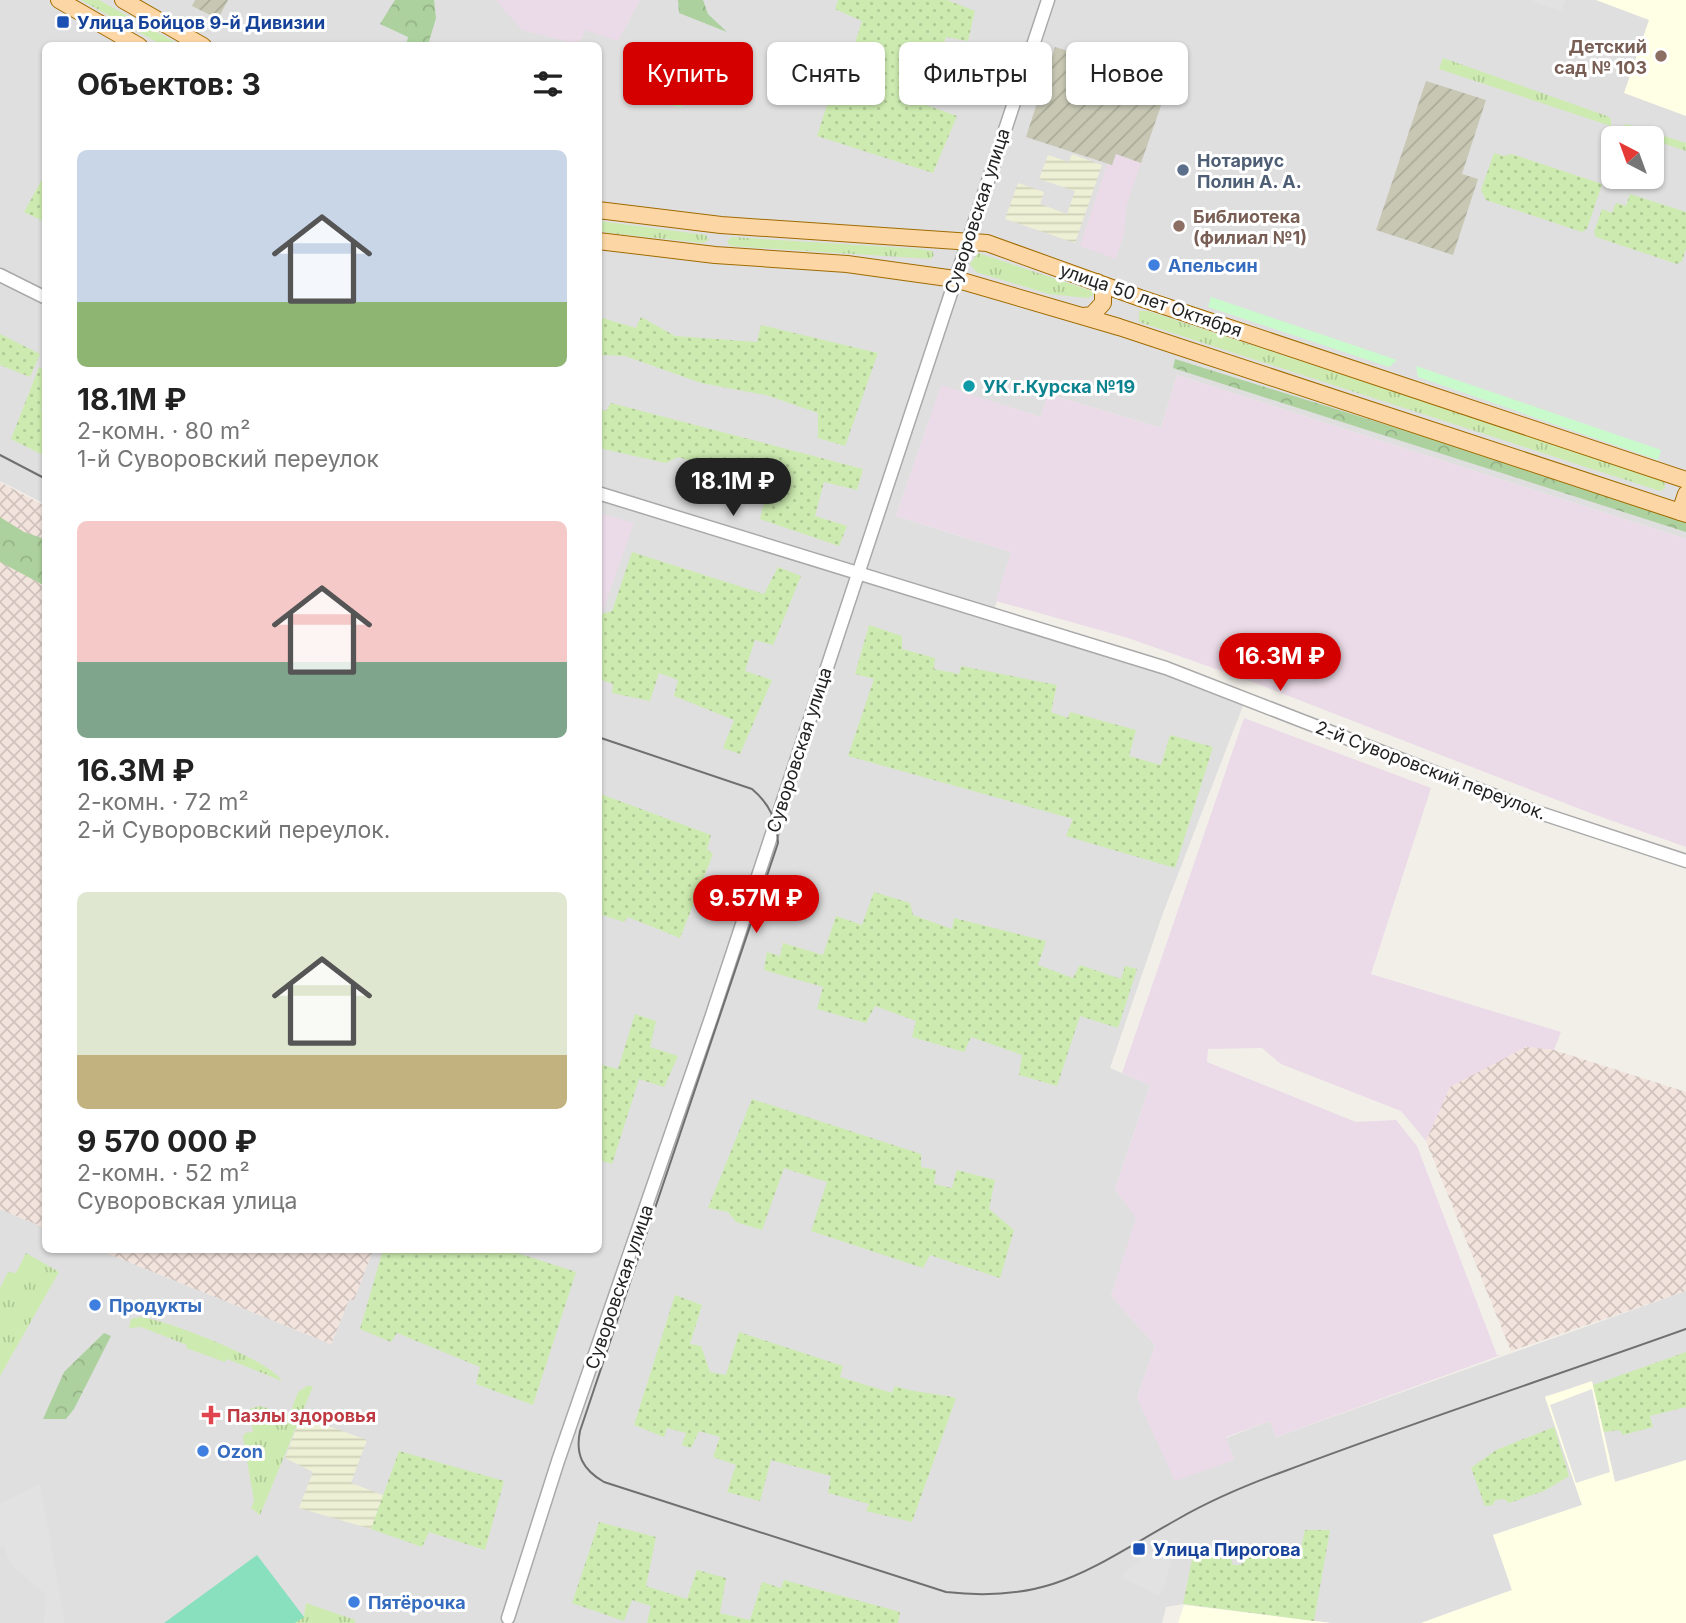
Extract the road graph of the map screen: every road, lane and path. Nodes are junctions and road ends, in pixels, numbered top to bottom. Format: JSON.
{"nodes":[{"id":1,"x":59,"y":0,"type":"edge"},
{"id":2,"x":123,"y":0,"type":"edge"},
{"id":3,"x":1048,"y":0,"type":"edge"},
{"id":4,"x":132,"y":42,"type":"edge"},
{"id":5,"x":197,"y":42,"type":"edge"},
{"id":6,"x":602,"y":210,"type":"edge"},
{"id":7,"x":966,"y":240,"type":"junction"},
{"id":8,"x":602,"y":241,"type":"edge"},
{"id":9,"x":0,"y":275,"type":"edge"},
{"id":10,"x":955,"y":279,"type":"junction"},
{"id":11,"x":1097,"y":282,"type":"junction"},
{"id":12,"x":1130,"y":294,"type":"junction"},
{"id":13,"x":42,"y":296,"type":"edge"},
{"id":14,"x":1083,"y":316,"type":"junction"},
{"id":15,"x":1119,"y":327,"type":"junction"},
{"id":16,"x":1686,"y":480,"type":"edge"},
{"id":17,"x":602,"y":494,"type":"edge"},
{"id":18,"x":1686,"y":494,"type":"edge"},
{"id":19,"x":1683,"y":513,"type":"edge"},
{"id":20,"x":858,"y":573,"type":"junction"},
{"id":21,"x":1686,"y":861,"type":"edge"},
{"id":22,"x":508,"y":1618,"type":"dead end"}],
"edges":[{"from":1,"to":4,"type":"main road"},
{"from":2,"to":5,"type":"main road"},
{"from":3,"to":7,"type":"street","name":"Суворовская улица"},
{"from":6,"to":7,"type":"main road","name":"улица 50 лет Октября"},
{"from":7,"to":10,"type":"street","name":"Суворовская улица"},
{"from":7,"to":11,"type":"main road","name":"улица 50 лет Октября"},
{"from":8,"to":10,"type":"main road","name":"улица 50 лет Октября"},
{"from":9,"to":13,"type":"street"},
{"from":10,"to":14,"type":"main road","name":"улица 50 лет Октября"},
{"from":10,"to":20,"type":"street","name":"Суворовская улица"},
{"from":11,"to":12,"type":"main road","name":"улица 50 лет Октября"},
{"from":11,"to":14,"type":"main road"},
{"from":12,"to":15,"type":"main road"},
{"from":12,"to":16,"type":"main road","name":"улица 50 лет Октября"},
{"from":14,"to":15,"type":"main road","name":"улица 50 лет Октября"},
{"from":15,"to":19,"type":"main road","name":"улица 50 лет Октября"},
{"from":17,"to":20,"type":"street","name":"2-й Суворовский переулок."},
{"from":18,"to":19,"type":"main road"},
{"from":20,"to":21,"type":"street","name":"2-й Суворовский переулок."},
{"from":20,"to":22,"type":"street","name":"Суворовская улица"}]}
